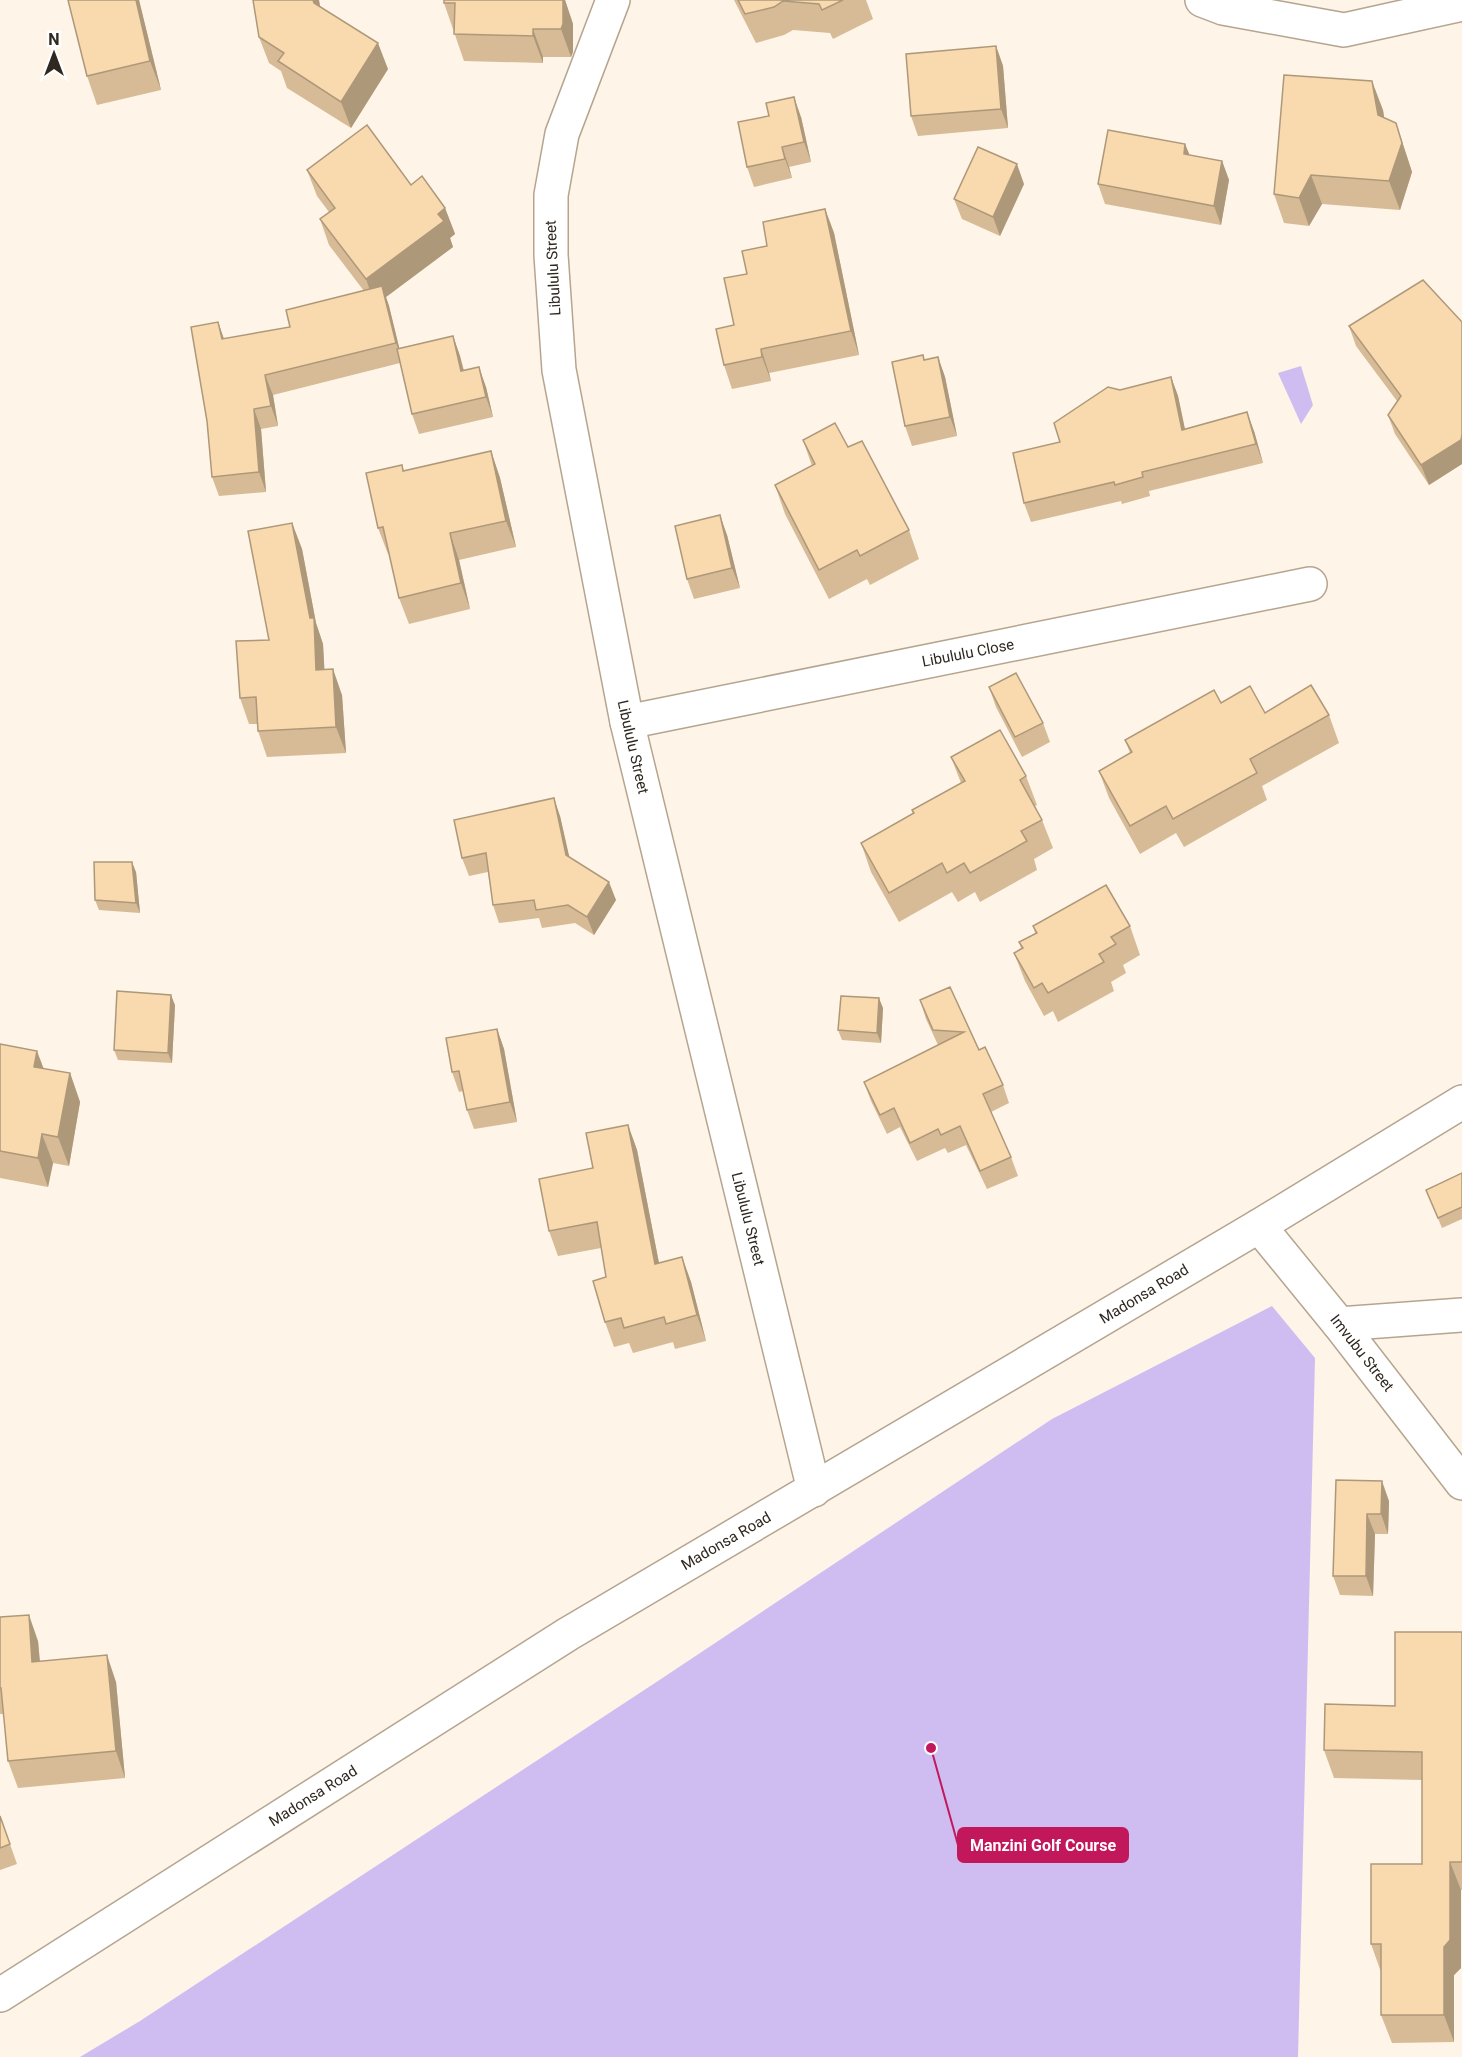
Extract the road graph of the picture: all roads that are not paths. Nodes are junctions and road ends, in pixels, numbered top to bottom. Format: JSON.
{"nodes":[{"id":1,"x":613,"y":0,"type":"edge"},
{"id":2,"x":1202,"y":0,"type":"edge"},
{"id":3,"x":1462,"y":4,"type":"edge"},
{"id":4,"x":1310,"y":584,"type":"dead end"},
{"id":5,"x":627,"y":722,"type":"junction"},
{"id":6,"x":1462,"y":1102,"type":"edge"},
{"id":7,"x":1259,"y":1226,"type":"junction"},
{"id":8,"x":1462,"y":1315,"type":"edge"},
{"id":9,"x":1339,"y":1324,"type":"junction"},
{"id":10,"x":1462,"y":1483,"type":"edge"},
{"id":11,"x":814,"y":1490,"type":"junction"},
{"id":12,"x":0,"y":1995,"type":"edge"}],
"edges":[{"from":1,"to":5,"type":"street","name":"Libululu Street"},
{"from":2,"to":3,"type":"street"},
{"from":4,"to":5,"type":"street","name":"Libululu Close"},
{"from":5,"to":11,"type":"street","name":"Libululu Street"},
{"from":6,"to":7,"type":"street","name":"Madonsa Road"},
{"from":7,"to":9,"type":"street","name":"Imvubu Street"},
{"from":7,"to":11,"type":"street","name":"Madonsa Road"},
{"from":8,"to":9,"type":"street"},
{"from":9,"to":10,"type":"street","name":"Imvubu Street"},
{"from":11,"to":12,"type":"street","name":"Madonsa Road"}]}
